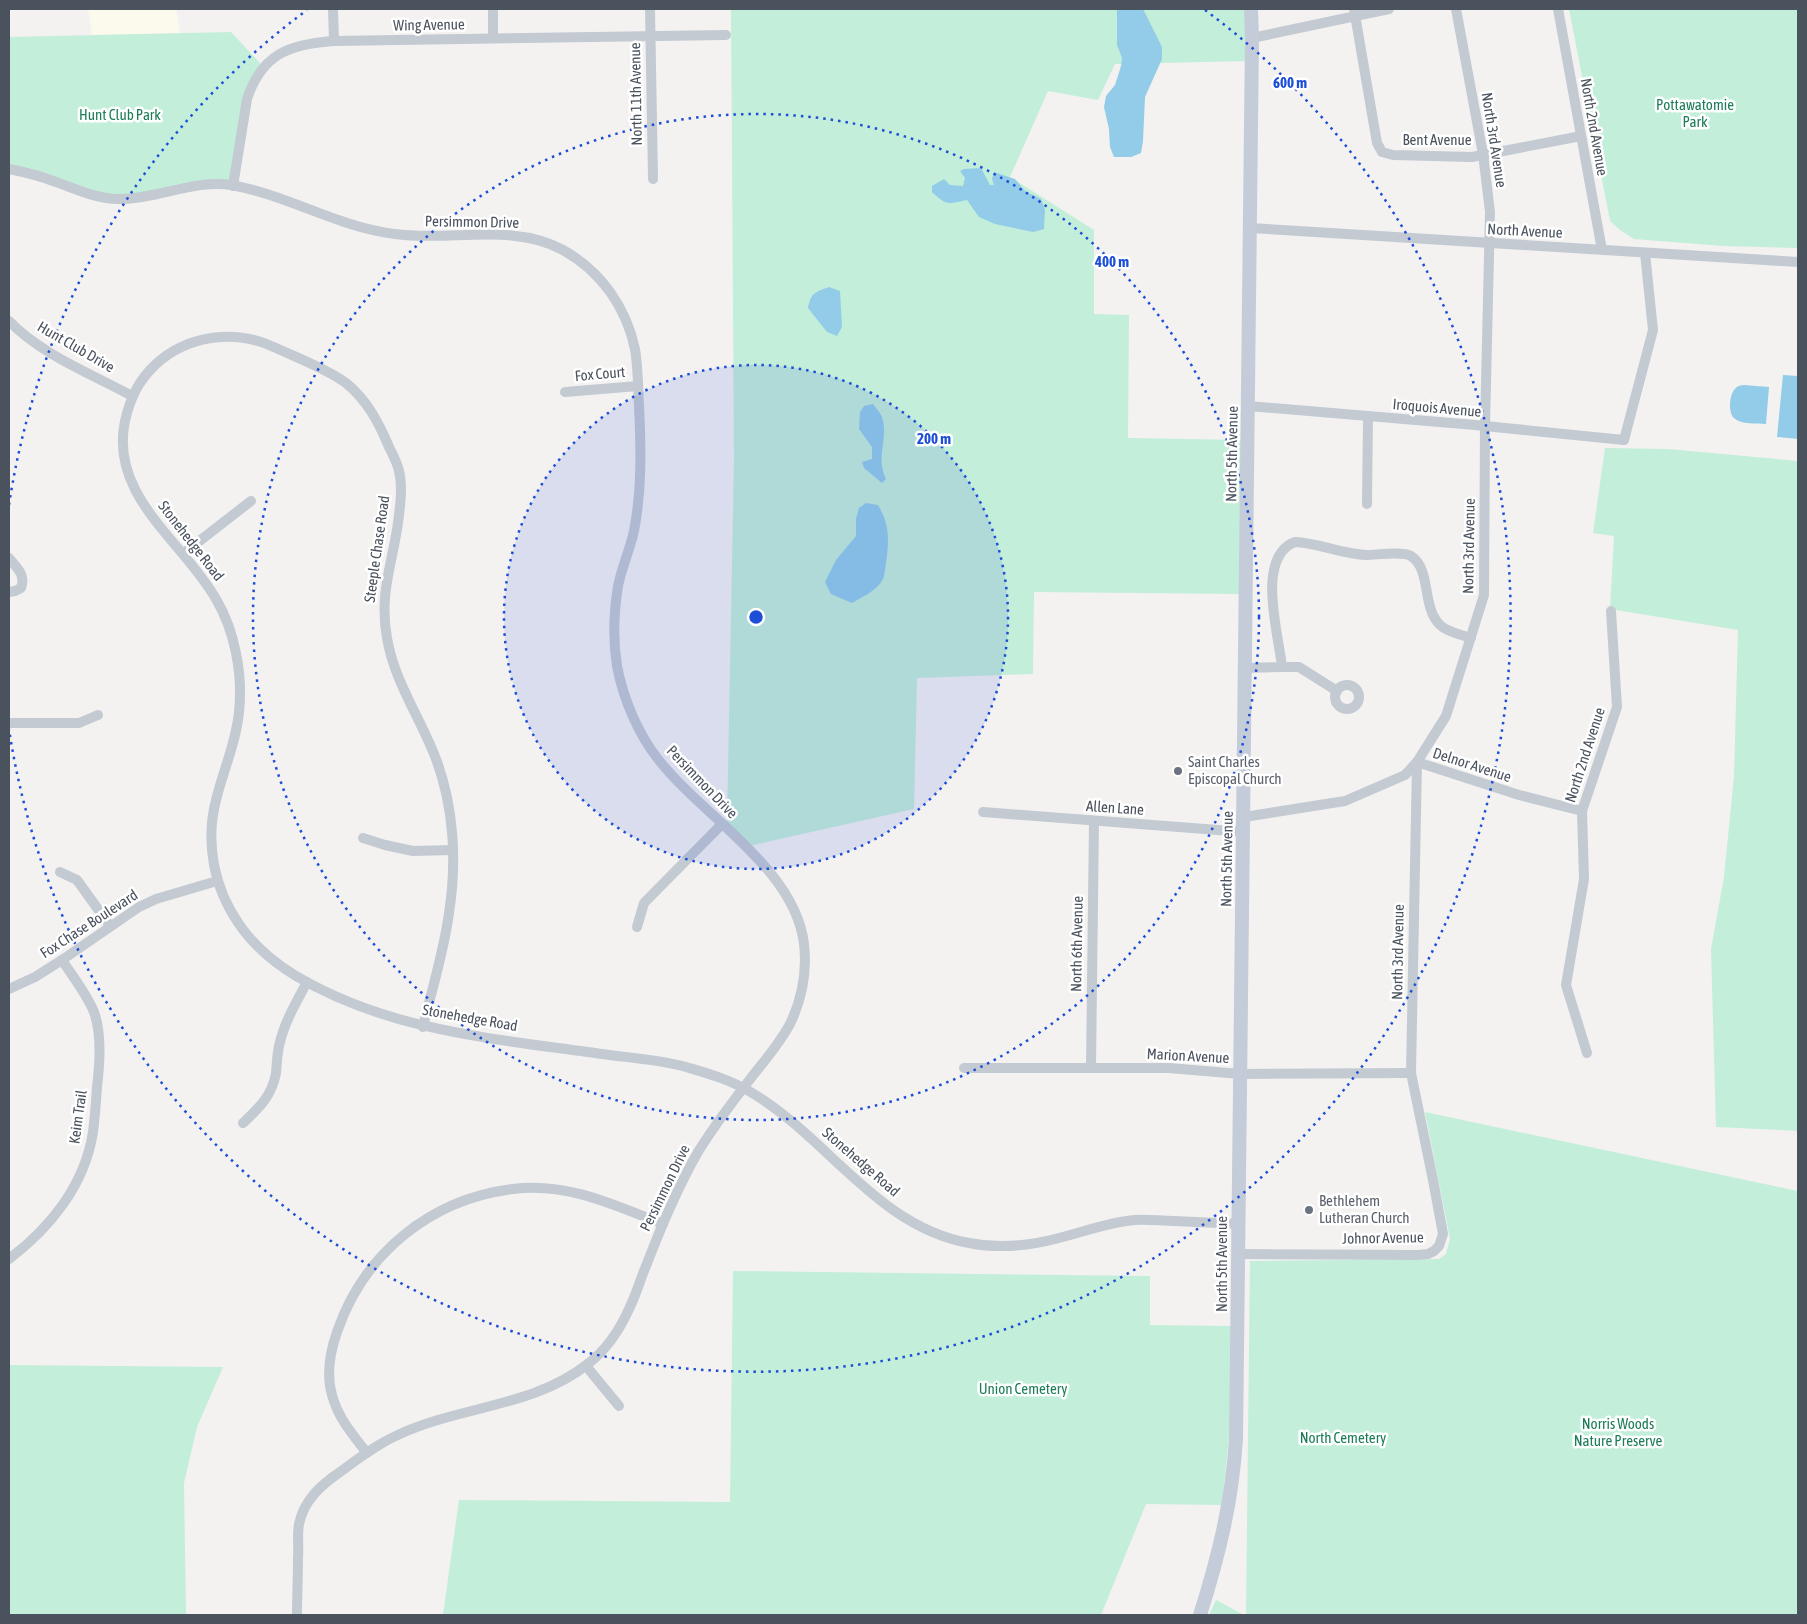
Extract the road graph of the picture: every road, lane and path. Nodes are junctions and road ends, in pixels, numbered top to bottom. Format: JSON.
{"nodes":[{"id":1,"x":333,"y":9,"type":"edge"},
{"id":2,"x":493,"y":9,"type":"edge"},
{"id":3,"x":650,"y":9,"type":"edge"},
{"id":4,"x":1250,"y":9,"type":"edge"},
{"id":5,"x":1390,"y":9,"type":"edge"},
{"id":6,"x":1456,"y":9,"type":"edge"},
{"id":7,"x":1558,"y":9,"type":"edge"},
{"id":8,"x":1355,"y":12,"type":"edge"},
{"id":9,"x":726,"y":35,"type":"dead end"},
{"id":10,"x":650,"y":36,"type":"junction"},
{"id":11,"x":493,"y":38,"type":"junction"},
{"id":12,"x":1252,"y":38,"type":"junction"},
{"id":13,"x":334,"y":41,"type":"junction"},
{"id":14,"x":1580,"y":136,"type":"junction"},
{"id":15,"x":1483,"y":154,"type":"junction"},
{"id":16,"x":9,"y":169,"type":"edge"},
{"id":17,"x":653,"y":179,"type":"dead end"},
{"id":18,"x":233,"y":186,"type":"junction"},
{"id":19,"x":1250,"y":228,"type":"junction"},
{"id":20,"x":1488,"y":244,"type":"junction"},
{"id":21,"x":1602,"y":250,"type":"junction"},
{"id":22,"x":1645,"y":253,"type":"junction"},
{"id":23,"x":1798,"y":262,"type":"edge"},
{"id":24,"x":9,"y":320,"type":"edge"},
{"id":25,"x":638,"y":386,"type":"junction"},
{"id":26,"x":565,"y":392,"type":"dead end"},
{"id":27,"x":132,"y":396,"type":"junction"},
{"id":28,"x":1248,"y":406,"type":"junction"},
{"id":29,"x":1368,"y":416,"type":"junction"},
{"id":30,"x":1485,"y":427,"type":"junction"},
{"id":31,"x":251,"y":501,"type":"dead end"},
{"id":32,"x":1366,"y":504,"type":"dead end"},
{"id":33,"x":184,"y":553,"type":"junction"},
{"id":34,"x":9,"y":558,"type":"edge"},
{"id":35,"x":9,"y":592,"type":"edge"},
{"id":36,"x":1611,"y":611,"type":"dead end"},
{"id":37,"x":1471,"y":638,"type":"junction"},
{"id":38,"x":1282,"y":667,"type":"junction"},
{"id":39,"x":1245,"y":668,"type":"junction"},
{"id":40,"x":1337,"y":691,"type":"dead end"},
{"id":41,"x":98,"y":715,"type":"dead end"},
{"id":42,"x":9,"y":723,"type":"edge"},
{"id":43,"x":1416,"y":762,"type":"junction"},
{"id":44,"x":1582,"y":811,"type":"junction"},
{"id":45,"x":983,"y":812,"type":"dead end"},
{"id":46,"x":1244,"y":818,"type":"junction"},
{"id":47,"x":1094,"y":821,"type":"junction"},
{"id":48,"x":722,"y":824,"type":"junction"},
{"id":49,"x":1244,"y":832,"type":"junction"},
{"id":50,"x":363,"y":838,"type":"dead end"},
{"id":51,"x":452,"y":850,"type":"junction"},
{"id":52,"x":60,"y":872,"type":"dead end"},
{"id":53,"x":217,"y":881,"type":"junction"},
{"id":54,"x":110,"y":926,"type":"junction"},
{"id":55,"x":637,"y":927,"type":"dead end"},
{"id":56,"x":62,"y":960,"type":"junction"},
{"id":57,"x":307,"y":982,"type":"junction"},
{"id":58,"x":9,"y":989,"type":"edge"},
{"id":59,"x":423,"y":1027,"type":"junction"},
{"id":60,"x":1587,"y":1053,"type":"dead end"},
{"id":61,"x":964,"y":1068,"type":"dead end"},
{"id":62,"x":1091,"y":1068,"type":"junction"},
{"id":63,"x":1411,"y":1073,"type":"junction"},
{"id":64,"x":1240,"y":1074,"type":"junction"},
{"id":65,"x":744,"y":1088,"type":"junction"},
{"id":66,"x":243,"y":1123,"type":"dead end"},
{"id":67,"x":663,"y":1224,"type":"junction"},
{"id":68,"x":1238,"y":1224,"type":"junction"},
{"id":69,"x":1239,"y":1254,"type":"junction"},
{"id":70,"x":9,"y":1258,"type":"edge"},
{"id":71,"x":586,"y":1366,"type":"junction"},
{"id":72,"x":619,"y":1406,"type":"dead end"},
{"id":73,"x":366,"y":1454,"type":"junction"},
{"id":74,"x":297,"y":1615,"type":"edge"},
{"id":75,"x":1200,"y":1615,"type":"edge"}],
"edges":[{"from":1,"to":13,"type":"street"},
{"from":2,"to":11,"type":"street"},
{"from":3,"to":10,"type":"street","name":"North 11th Avenue"},
{"from":4,"to":12,"type":"main road","name":"North 5th Avenue"},
{"from":5,"to":8,"type":"street"},
{"from":6,"to":15,"type":"street","name":"North 3rd Avenue"},
{"from":7,"to":14,"type":"street","name":"North 2nd Avenue"},
{"from":8,"to":12,"type":"street"},
{"from":8,"to":15,"type":"street","name":"Bent Avenue"},
{"from":9,"to":10,"type":"street","name":"Wing Avenue"},
{"from":10,"to":11,"type":"street","name":"Wing Avenue"},
{"from":10,"to":17,"type":"street","name":"North 11th Avenue"},
{"from":11,"to":13,"type":"street","name":"Wing Avenue"},
{"from":12,"to":19,"type":"main road","name":"North 5th Avenue"},
{"from":13,"to":18,"type":"street","name":"Wing Avenue"},
{"from":14,"to":15,"type":"street","name":"Bent Avenue"},
{"from":14,"to":21,"type":"street","name":"North 2nd Avenue"},
{"from":15,"to":20,"type":"street","name":"North 3rd Avenue"},
{"from":16,"to":18,"type":"street","name":"Persimmon Drive"},
{"from":18,"to":25,"type":"street","name":"Persimmon Drive"},
{"from":19,"to":20,"type":"street","name":"North Avenue"},
{"from":19,"to":28,"type":"main road","name":"North 5th Avenue"},
{"from":20,"to":21,"type":"street","name":"North Avenue"},
{"from":20,"to":30,"type":"street","name":"North 3rd Avenue"},
{"from":21,"to":22,"type":"street","name":"North Avenue"},
{"from":22,"to":23,"type":"street","name":"North Avenue"},
{"from":22,"to":30,"type":"street","name":"Iroquois Avenue"},
{"from":24,"to":27,"type":"street","name":"Hunt Club Drive"},
{"from":25,"to":26,"type":"street","name":"Fox Court"},
{"from":25,"to":48,"type":"street","name":"Persimmon Drive"},
{"from":27,"to":33,"type":"street","name":"Stonehedge Road"},
{"from":27,"to":51,"type":"street","name":"Steeple Chase Road"},
{"from":28,"to":29,"type":"street","name":"Iroquois Avenue"},
{"from":28,"to":39,"type":"main road","name":"North 5th Avenue"},
{"from":29,"to":30,"type":"street","name":"Iroquois Avenue"},
{"from":29,"to":32,"type":"street"},
{"from":30,"to":37,"type":"street","name":"North 3rd Avenue"},
{"from":31,"to":33,"type":"street"},
{"from":33,"to":53,"type":"street","name":"Stonehedge Road"},
{"from":34,"to":35,"type":"street"},
{"from":36,"to":44,"type":"street","name":"North 2nd Avenue"},
{"from":37,"to":38,"type":"street"},
{"from":37,"to":43,"type":"street","name":"North 3rd Avenue"},
{"from":38,"to":39,"type":"street"},
{"from":38,"to":40,"type":"street"},
{"from":39,"to":46,"type":"main road","name":"North 5th Avenue"},
{"from":41,"to":42,"type":"street"},
{"from":43,"to":44,"type":"street","name":"Delnor Avenue"},
{"from":43,"to":46,"type":"street","name":"Delnor Avenue"},
{"from":43,"to":63,"type":"street","name":"North 3rd Avenue"},
{"from":44,"to":60,"type":"street","name":"North 2nd Avenue"},
{"from":45,"to":47,"type":"street","name":"Allen Lane"},
{"from":46,"to":49,"type":"main road","name":"North 5th Avenue"},
{"from":47,"to":49,"type":"street","name":"Allen Lane"},
{"from":47,"to":62,"type":"street","name":"North 6th Avenue"},
{"from":48,"to":55,"type":"street"},
{"from":48,"to":65,"type":"street","name":"Persimmon Drive"},
{"from":49,"to":64,"type":"main road","name":"North 5th Avenue"},
{"from":50,"to":51,"type":"street"},
{"from":51,"to":59,"type":"street","name":"Steeple Chase Road"},
{"from":52,"to":54,"type":"street"},
{"from":53,"to":54,"type":"street","name":"Fox Chase Boulevard"},
{"from":53,"to":57,"type":"street","name":"Stonehedge Road"},
{"from":54,"to":56,"type":"street","name":"Fox Chase Boulevard"},
{"from":56,"to":58,"type":"street","name":"Fox Chase Boulevard"},
{"from":56,"to":70,"type":"street","name":"Keim Trail"},
{"from":57,"to":59,"type":"street","name":"Stonehedge Road"},
{"from":57,"to":66,"type":"street"},
{"from":59,"to":65,"type":"street","name":"Stonehedge Road"},
{"from":61,"to":62,"type":"street","name":"Marion Avenue"},
{"from":62,"to":64,"type":"street","name":"Marion Avenue"},
{"from":63,"to":64,"type":"street","name":"Marion Avenue"},
{"from":63,"to":69,"type":"street","name":"Johnor Avenue"},
{"from":64,"to":68,"type":"main road","name":"North 5th Avenue"},
{"from":65,"to":67,"type":"street","name":"Persimmon Drive"},
{"from":65,"to":68,"type":"street","name":"Stonehedge Road"},
{"from":67,"to":71,"type":"street","name":"Persimmon Drive"},
{"from":67,"to":73,"type":"street"},
{"from":68,"to":69,"type":"main road","name":"North 5th Avenue"},
{"from":69,"to":75,"type":"main road","name":"North 5th Avenue"},
{"from":71,"to":72,"type":"street"},
{"from":71,"to":73,"type":"street","name":"Persimmon Drive"},
{"from":73,"to":74,"type":"street","name":"Persimmon Drive"}]}
